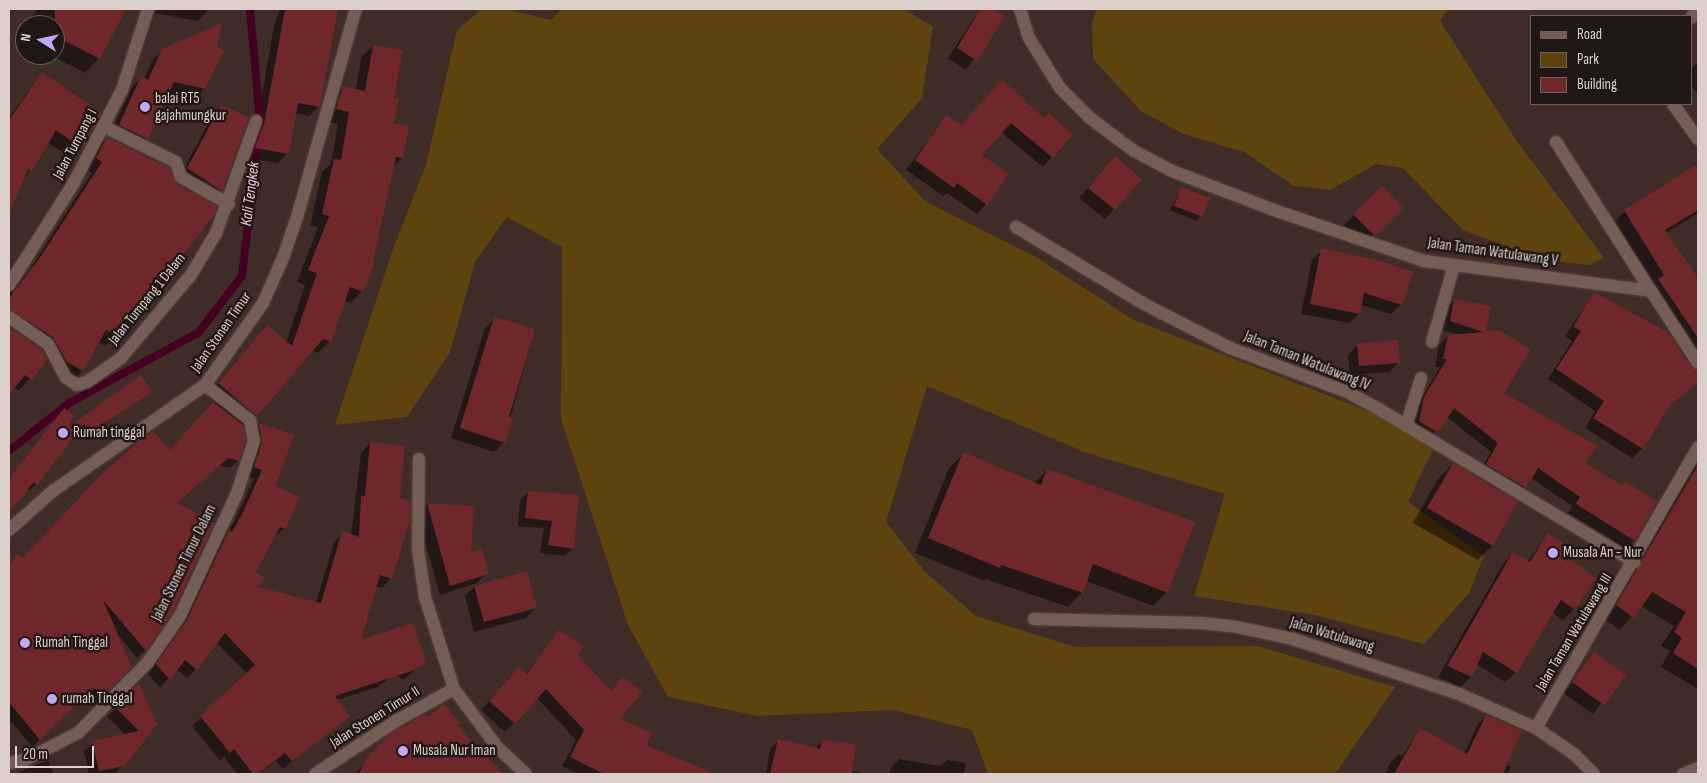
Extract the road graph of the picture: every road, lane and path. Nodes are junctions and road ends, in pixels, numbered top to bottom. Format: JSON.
{"nodes":[{"id":1,"x":148,"y":9,"type":"edge"},
{"id":2,"x":356,"y":9,"type":"edge"},
{"id":3,"x":1020,"y":9,"type":"edge"},
{"id":4,"x":1674,"y":105,"type":"edge"},
{"id":5,"x":256,"y":121,"type":"dead end"},
{"id":6,"x":103,"y":126,"type":"junction"},
{"id":7,"x":1698,"y":139,"type":"edge"},
{"id":8,"x":1556,"y":142,"type":"dead end"},
{"id":9,"x":229,"y":204,"type":"junction"},
{"id":10,"x":1016,"y":228,"type":"dead end"},
{"id":11,"x":1454,"y":266,"type":"junction"},
{"id":12,"x":9,"y":285,"type":"edge"},
{"id":13,"x":1650,"y":291,"type":"junction"},
{"id":14,"x":9,"y":317,"type":"edge"},
{"id":15,"x":1432,"y":342,"type":"dead end"},
{"id":16,"x":1698,"y":363,"type":"edge"},
{"id":17,"x":1421,"y":378,"type":"dead end"},
{"id":18,"x":205,"y":385,"type":"junction"},
{"id":19,"x":1406,"y":426,"type":"junction"},
{"id":20,"x":1698,"y":447,"type":"edge"},
{"id":21,"x":419,"y":459,"type":"dead end"},
{"id":22,"x":9,"y":530,"type":"edge"},
{"id":23,"x":1634,"y":562,"type":"junction"},
{"id":24,"x":1034,"y":619,"type":"dead end"},
{"id":25,"x":454,"y":688,"type":"junction"},
{"id":26,"x":1536,"y":728,"type":"junction"},
{"id":27,"x":9,"y":763,"type":"edge"},
{"id":28,"x":1698,"y":768,"type":"edge"},
{"id":29,"x":314,"y":774,"type":"edge"},
{"id":30,"x":526,"y":774,"type":"edge"},
{"id":31,"x":1594,"y":774,"type":"edge"},
{"id":32,"x":1683,"y":774,"type":"edge"}],
"edges":[{"from":1,"to":6,"type":"street","name":"Jalan Tumpang I"},
{"from":2,"to":18,"type":"street","name":"Jalan Stonen Timur"},
{"from":3,"to":11,"type":"street","name":"Jalan Taman Watulawang V"},
{"from":4,"to":7,"type":"street"},
{"from":5,"to":9,"type":"street","name":"Jalan Tumpang 1 Dalam"},
{"from":6,"to":9,"type":"street"},
{"from":6,"to":12,"type":"street","name":"Jalan Tumpang I"},
{"from":8,"to":13,"type":"street"},
{"from":9,"to":14,"type":"street","name":"Jalan Tumpang 1 Dalam"},
{"from":10,"to":19,"type":"street","name":"Jalan Taman Watulawang IV"},
{"from":11,"to":13,"type":"street","name":"Jalan Taman Watulawang V"},
{"from":11,"to":15,"type":"street"},
{"from":13,"to":16,"type":"street"},
{"from":17,"to":19,"type":"street"},
{"from":18,"to":22,"type":"street","name":"Jalan Stonen Timur"},
{"from":18,"to":27,"type":"street","name":"Jalan Stonen Timur Dalam"},
{"from":19,"to":23,"type":"street","name":"Jalan Taman Watulawang IV"},
{"from":20,"to":23,"type":"street","name":"Jalan Taman Watulawang III"},
{"from":21,"to":25,"type":"street"},
{"from":23,"to":26,"type":"street","name":"Jalan Taman Watulawang III"},
{"from":24,"to":26,"type":"street","name":"Jalan Watulawang"},
{"from":25,"to":29,"type":"street","name":"Jalan Stonen Timur II"},
{"from":25,"to":30,"type":"street"},
{"from":26,"to":31,"type":"street","name":"Jalan Watulawang"},
{"from":28,"to":32,"type":"street"}]}
